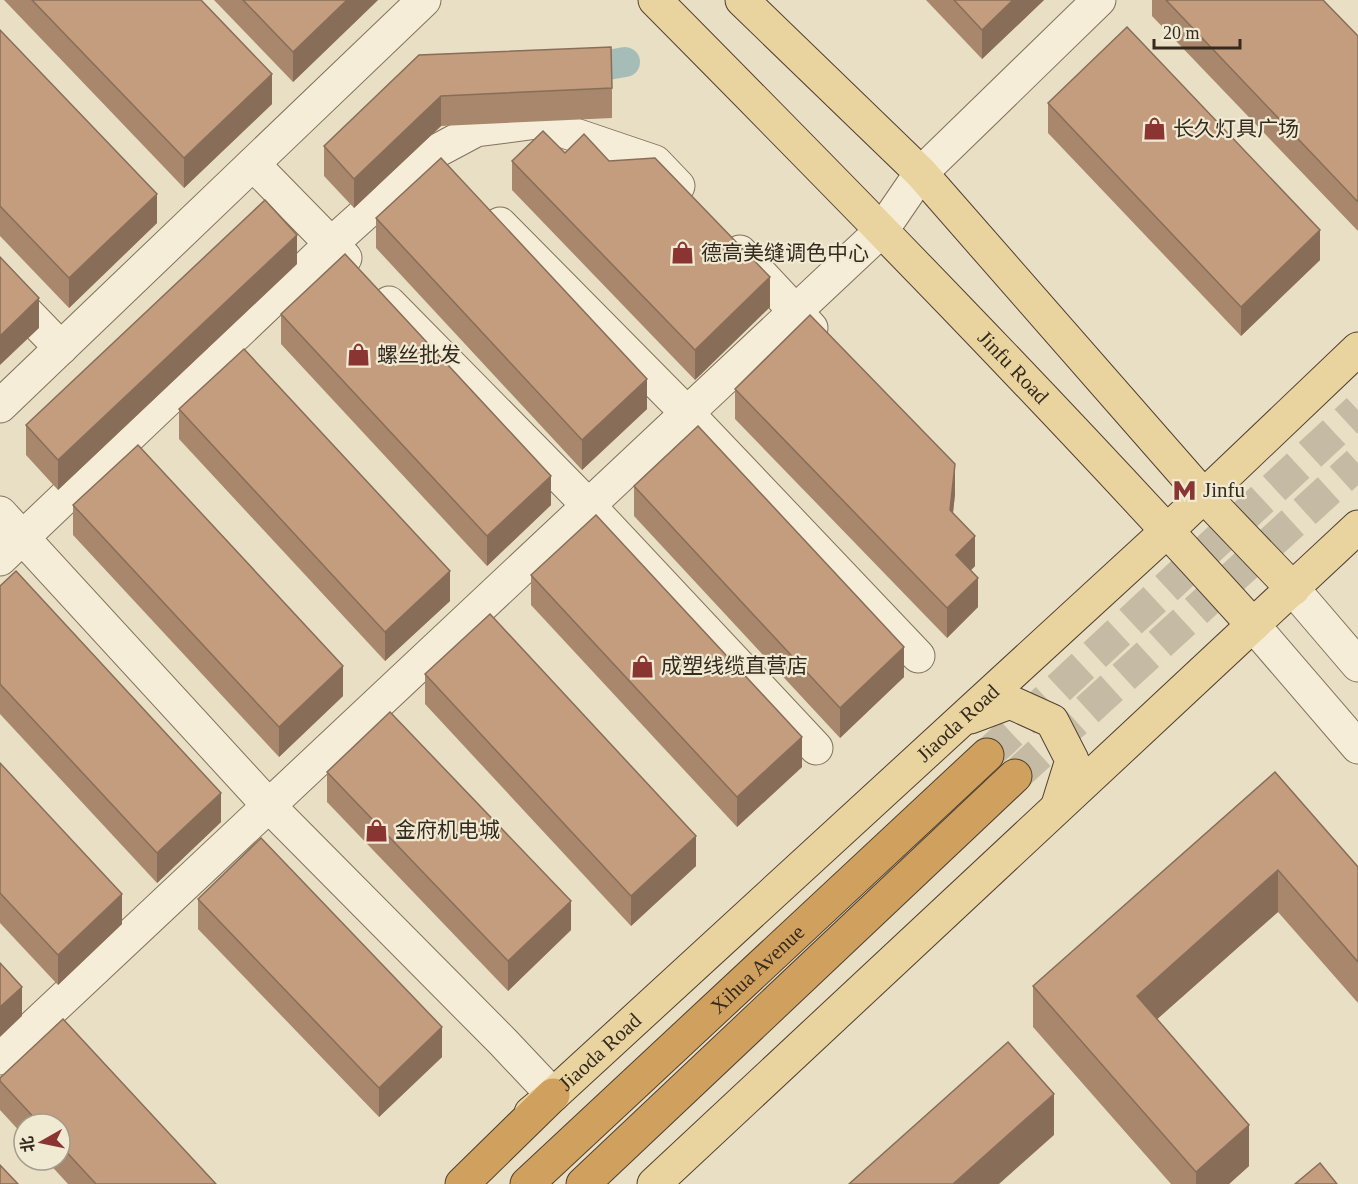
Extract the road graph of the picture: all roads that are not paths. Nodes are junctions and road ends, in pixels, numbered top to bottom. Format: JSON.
{"nodes":[{"id":1,"x":424,"y":0,"type":"edge"},
{"id":2,"x":655,"y":0,"type":"edge"},
{"id":3,"x":742,"y":0,"type":"edge"},
{"id":4,"x":1099,"y":0,"type":"edge"},
{"id":5,"x":431,"y":154,"type":"junction"},
{"id":6,"x":253,"y":164,"type":"junction"},
{"id":7,"x":921,"y":172,"type":"junction"},
{"id":8,"x":456,"y":179,"type":"edge"},
{"id":9,"x":481,"y":204,"type":"edge"},
{"id":10,"x":882,"y":230,"type":"junction"},
{"id":11,"x":331,"y":244,"type":"junction"},
{"id":12,"x":0,"y":285,"type":"edge"},
{"id":13,"x":795,"y":311,"type":"junction"},
{"id":14,"x":61,"y":348,"type":"junction"},
{"id":15,"x":1358,"y":349,"type":"edge"},
{"id":16,"x":836,"y":353,"type":"edge"},
{"id":17,"x":0,"y":406,"type":"edge"},
{"id":18,"x":687,"y":413,"type":"junction"},
{"id":19,"x":1203,"y":495,"type":"junction"},
{"id":20,"x":589,"y":506,"type":"junction"},
{"id":21,"x":0,"y":513,"type":"edge"},
{"id":22,"x":1358,"y":527,"type":"edge"},
{"id":23,"x":1167,"y":531,"type":"junction"},
{"id":24,"x":11,"y":549,"type":"edge"},
{"id":25,"x":1293,"y":589,"type":"junction"},
{"id":26,"x":1253,"y":625,"type":"junction"},
{"id":27,"x":918,"y":656,"type":"dead end"},
{"id":28,"x":1358,"y":665,"type":"edge"},
{"id":29,"x":962,"y":720,"type":"junction"},
{"id":30,"x":1358,"y":747,"type":"edge"},
{"id":31,"x":816,"y":748,"type":"dead end"},
{"id":32,"x":987,"y":755,"type":"tunnel mouth"},
{"id":33,"x":1015,"y":776,"type":"tunnel mouth"},
{"id":34,"x":269,"y":806,"type":"junction"},
{"id":35,"x":1058,"y":807,"type":"junction"},
{"id":36,"x":0,"y":1058,"type":"edge"},
{"id":37,"x":553,"y":1095,"type":"junction"},
{"id":38,"x":444,"y":1184,"type":"edge"},
{"id":39,"x":462,"y":1184,"type":"edge"},
{"id":40,"x":527,"y":1184,"type":"edge"},
{"id":41,"x":583,"y":1184,"type":"edge"},
{"id":42,"x":654,"y":1184,"type":"edge"}],
"edges":[{"from":1,"to":6,"type":"street"},
{"from":2,"to":10,"type":"main road","name":"Jinfu Road"},
{"from":3,"to":7,"type":"main road"},
{"from":4,"to":7,"type":"street"},
{"from":5,"to":8,"type":"street"},
{"from":5,"to":11,"type":"street"},
{"from":5,"to":13,"type":"street"},
{"from":6,"to":11,"type":"street"},
{"from":6,"to":14,"type":"street"},
{"from":7,"to":10,"type":"street"},
{"from":7,"to":19,"type":"main road"},
{"from":9,"to":18,"type":"street"},
{"from":10,"to":13,"type":"street"},
{"from":10,"to":23,"type":"main road","name":"Jinfu Road"},
{"from":11,"to":20,"type":"street"},
{"from":11,"to":24,"type":"street"},
{"from":12,"to":14,"type":"street"},
{"from":13,"to":16,"type":"street"},
{"from":13,"to":18,"type":"street"},
{"from":14,"to":17,"type":"street"},
{"from":15,"to":19,"type":"main road","name":"Jiaoda Road"},
{"from":18,"to":20,"type":"street"},
{"from":18,"to":27,"type":"street"},
{"from":19,"to":23,"type":"main road","name":"Jiaoda Road"},
{"from":19,"to":25,"type":"main road"},
{"from":20,"to":31,"type":"street"},
{"from":20,"to":34,"type":"street"},
{"from":21,"to":24,"type":"street"},
{"from":22,"to":25,"type":"main road"},
{"from":23,"to":26,"type":"main road","name":"Jinfu Road"},
{"from":23,"to":29,"type":"main road","name":"Jiaoda Road"},
{"from":24,"to":34,"type":"street"},
{"from":25,"to":26,"type":"main road"},
{"from":25,"to":28,"type":"street"},
{"from":26,"to":30,"type":"street","name":"Jinfu Road"},
{"from":26,"to":35,"type":"main road"},
{"from":29,"to":35,"type":"main road"},
{"from":29,"to":37,"type":"main road","name":"Jiaoda Road"},
{"from":32,"to":40,"type":"highway","name":"Xihua Avenue"},
{"from":33,"to":41,"type":"highway","name":"Xihua Avenue"},
{"from":34,"to":36,"type":"street"},
{"from":34,"to":37,"type":"street"},
{"from":35,"to":42,"type":"main road"},
{"from":37,"to":38,"type":"main road","name":"Jiaoda Road"},
{"from":37,"to":39,"type":"highway"}]}
